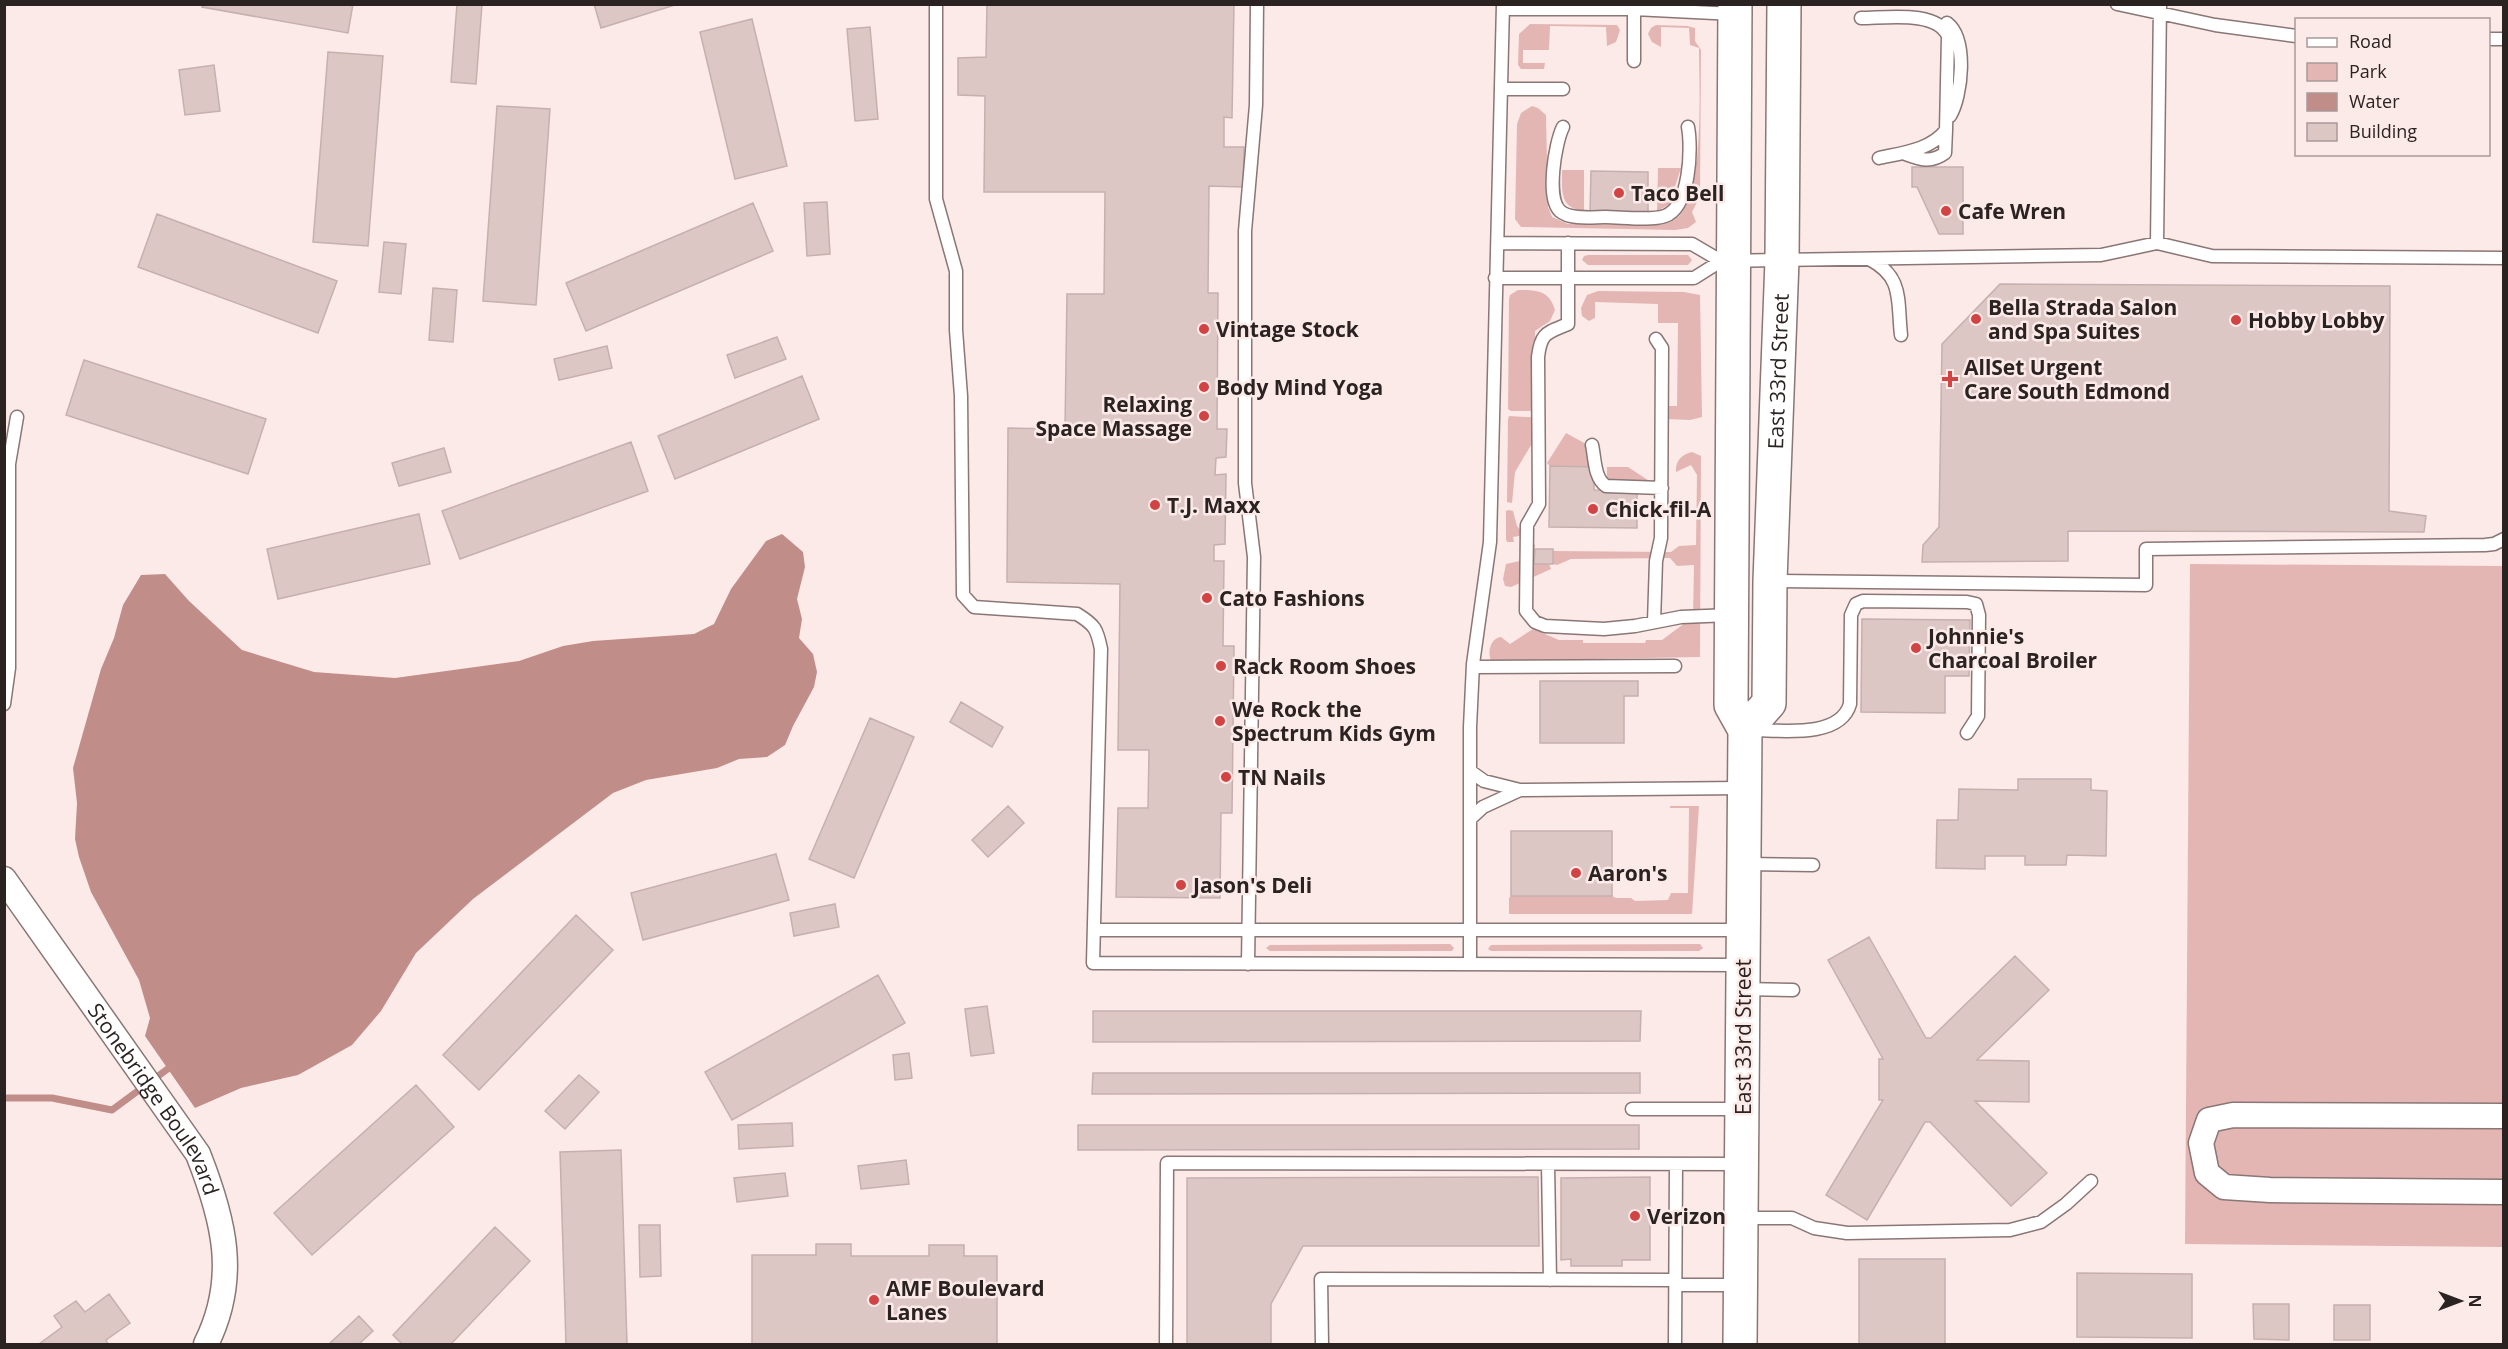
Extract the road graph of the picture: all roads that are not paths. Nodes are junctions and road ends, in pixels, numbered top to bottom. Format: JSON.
{"nodes":[{"id":1,"x":936,"y":4,"type":"edge"},
{"id":2,"x":1257,"y":4,"type":"edge"},
{"id":3,"x":1784,"y":4,"type":"edge"},
{"id":4,"x":2117,"y":4,"type":"edge"},
{"id":5,"x":1503,"y":7,"type":"edge"},
{"id":6,"x":1631,"y":8,"type":"edge"},
{"id":7,"x":2159,"y":8,"type":"edge"},
{"id":8,"x":1735,"y":9,"type":"edge"},
{"id":9,"x":1862,"y":18,"type":"dead end"},
{"id":10,"x":2295,"y":36,"type":"edge"},
{"id":11,"x":1634,"y":61,"type":"dead end"},
{"id":12,"x":1502,"y":89,"type":"junction"},
{"id":13,"x":1563,"y":89,"type":"dead end"},
{"id":14,"x":1563,"y":127,"type":"dead end"},
{"id":15,"x":1688,"y":127,"type":"dead end"},
{"id":16,"x":1879,"y":158,"type":"dead end"},
{"id":17,"x":1498,"y":243,"type":"junction"},
{"id":18,"x":1568,"y":243,"type":"junction"},
{"id":19,"x":2157,"y":243,"type":"junction"},
{"id":20,"x":2504,"y":258,"type":"edge"},
{"id":21,"x":1868,"y":259,"type":"junction"},
{"id":22,"x":1782,"y":260,"type":"junction"},
{"id":23,"x":1727,"y":261,"type":"junction"},
{"id":24,"x":1495,"y":278,"type":"junction"},
{"id":25,"x":1568,"y":278,"type":"junction"},
{"id":26,"x":1901,"y":335,"type":"dead end"},
{"id":27,"x":1656,"y":339,"type":"dead end"},
{"id":28,"x":17,"y":417,"type":"dead end"},
{"id":29,"x":1592,"y":445,"type":"dead end"},
{"id":30,"x":1662,"y":488,"type":"junction"},
{"id":31,"x":2504,"y":539,"type":"edge"},
{"id":32,"x":1770,"y":581,"type":"junction"},
{"id":33,"x":1731,"y":615,"type":"junction"},
{"id":34,"x":1654,"y":622,"type":"junction"},
{"id":35,"x":1676,"y":666,"type":"dead end"},
{"id":36,"x":1473,"y":667,"type":"junction"},
{"id":37,"x":4,"y":704,"type":"edge"},
{"id":38,"x":1745,"y":730,"type":"junction"},
{"id":39,"x":1967,"y":733,"type":"dead end"},
{"id":40,"x":1470,"y":771,"type":"junction"},
{"id":41,"x":1744,"y":788,"type":"junction"},
{"id":42,"x":1520,"y":790,"type":"junction"},
{"id":43,"x":1470,"y":819,"type":"junction"},
{"id":44,"x":1744,"y":864,"type":"junction"},
{"id":45,"x":1813,"y":865,"type":"dead end"},
{"id":46,"x":4,"y":879,"type":"edge"},
{"id":47,"x":1094,"y":930,"type":"junction"},
{"id":48,"x":1249,"y":930,"type":"junction"},
{"id":49,"x":1470,"y":930,"type":"junction"},
{"id":50,"x":1743,"y":930,"type":"junction"},
{"id":51,"x":1248,"y":964,"type":"junction"},
{"id":52,"x":1470,"y":964,"type":"junction"},
{"id":53,"x":1743,"y":977,"type":"junction"},
{"id":54,"x":1794,"y":990,"type":"dead end"},
{"id":55,"x":1632,"y":1109,"type":"dead end"},
{"id":56,"x":1742,"y":1109,"type":"junction"},
{"id":57,"x":2504,"y":1116,"type":"edge"},
{"id":58,"x":1548,"y":1164,"type":"junction"},
{"id":59,"x":1676,"y":1164,"type":"junction"},
{"id":60,"x":1742,"y":1164,"type":"junction"},
{"id":61,"x":2091,"y":1181,"type":"dead end"},
{"id":62,"x":2504,"y":1192,"type":"edge"},
{"id":63,"x":1741,"y":1218,"type":"junction"},
{"id":64,"x":1550,"y":1280,"type":"junction"},
{"id":65,"x":1675,"y":1283,"type":"junction"},
{"id":66,"x":1740,"y":1285,"type":"junction"},
{"id":67,"x":206,"y":1344,"type":"edge"},
{"id":68,"x":1166,"y":1344,"type":"edge"},
{"id":69,"x":1322,"y":1344,"type":"edge"},
{"id":70,"x":1675,"y":1344,"type":"edge"},
{"id":71,"x":1740,"y":1344,"type":"edge"}],
"edges":[{"from":1,"to":47,"type":"lane"},
{"from":2,"to":48,"type":"lane"},
{"from":3,"to":22,"type":"main road","name":"East 33rd Street"},
{"from":4,"to":7,"type":"lane"},
{"from":5,"to":6,"type":"lane"},
{"from":5,"to":12,"type":"lane"},
{"from":6,"to":8,"type":"lane"},
{"from":6,"to":11,"type":"lane"},
{"from":7,"to":10,"type":"lane"},
{"from":7,"to":19,"type":"lane"},
{"from":8,"to":23,"type":"main road","name":"East 33rd Street"},
{"from":9,"to":16,"type":"lane"},
{"from":12,"to":13,"type":"lane"},
{"from":12,"to":17,"type":"lane"},
{"from":14,"to":15,"type":"lane"},
{"from":17,"to":18,"type":"lane"},
{"from":17,"to":24,"type":"lane"},
{"from":18,"to":23,"type":"lane"},
{"from":18,"to":25,"type":"lane"},
{"from":19,"to":20,"type":"lane"},
{"from":19,"to":21,"type":"lane"},
{"from":21,"to":22,"type":"lane"},
{"from":21,"to":26,"type":"lane"},
{"from":22,"to":23,"type":"lane"},
{"from":22,"to":32,"type":"main road","name":"East 33rd Street"},
{"from":23,"to":25,"type":"lane"},
{"from":23,"to":33,"type":"main road","name":"East 33rd Street"},
{"from":24,"to":25,"type":"lane"},
{"from":24,"to":36,"type":"lane"},
{"from":25,"to":34,"type":"lane"},
{"from":27,"to":30,"type":"lane"},
{"from":28,"to":37,"type":"lane"},
{"from":29,"to":30,"type":"lane"},
{"from":30,"to":34,"type":"lane"},
{"from":31,"to":32,"type":"lane"},
{"from":32,"to":38,"type":"main road","name":"East 33rd Street"},
{"from":33,"to":34,"type":"lane"},
{"from":33,"to":38,"type":"main road","name":"East 33rd Street"},
{"from":35,"to":36,"type":"lane"},
{"from":36,"to":40,"type":"lane"},
{"from":38,"to":39,"type":"lane"},
{"from":38,"to":41,"type":"main road","name":"East 33rd Street"},
{"from":40,"to":42,"type":"lane"},
{"from":40,"to":43,"type":"lane"},
{"from":41,"to":42,"type":"lane"},
{"from":41,"to":44,"type":"main road","name":"East 33rd Street"},
{"from":42,"to":43,"type":"lane"},
{"from":43,"to":49,"type":"lane"},
{"from":44,"to":45,"type":"lane"},
{"from":44,"to":50,"type":"main road","name":"East 33rd Street"},
{"from":46,"to":67,"type":"street","name":"Stonebridge Boulevard"},
{"from":47,"to":48,"type":"lane"},
{"from":47,"to":51,"type":"lane"},
{"from":48,"to":49,"type":"lane"},
{"from":48,"to":51,"type":"lane"},
{"from":49,"to":50,"type":"lane"},
{"from":49,"to":52,"type":"lane"},
{"from":50,"to":53,"type":"main road","name":"East 33rd Street"},
{"from":51,"to":52,"type":"lane"},
{"from":52,"to":53,"type":"lane"},
{"from":53,"to":54,"type":"lane"},
{"from":53,"to":56,"type":"main road","name":"East 33rd Street"},
{"from":55,"to":56,"type":"lane"},
{"from":56,"to":60,"type":"main road","name":"East 33rd Street"},
{"from":57,"to":62,"type":"street"},
{"from":58,"to":59,"type":"lane"},
{"from":58,"to":64,"type":"lane"},
{"from":58,"to":68,"type":"lane"},
{"from":59,"to":60,"type":"lane"},
{"from":59,"to":65,"type":"lane"},
{"from":60,"to":63,"type":"main road","name":"East 33rd Street"},
{"from":61,"to":63,"type":"lane"},
{"from":63,"to":66,"type":"main road","name":"East 33rd Street"},
{"from":64,"to":65,"type":"lane"},
{"from":64,"to":69,"type":"lane"},
{"from":65,"to":66,"type":"lane"},
{"from":65,"to":70,"type":"lane"},
{"from":66,"to":71,"type":"main road","name":"East 33rd Street"}]}
